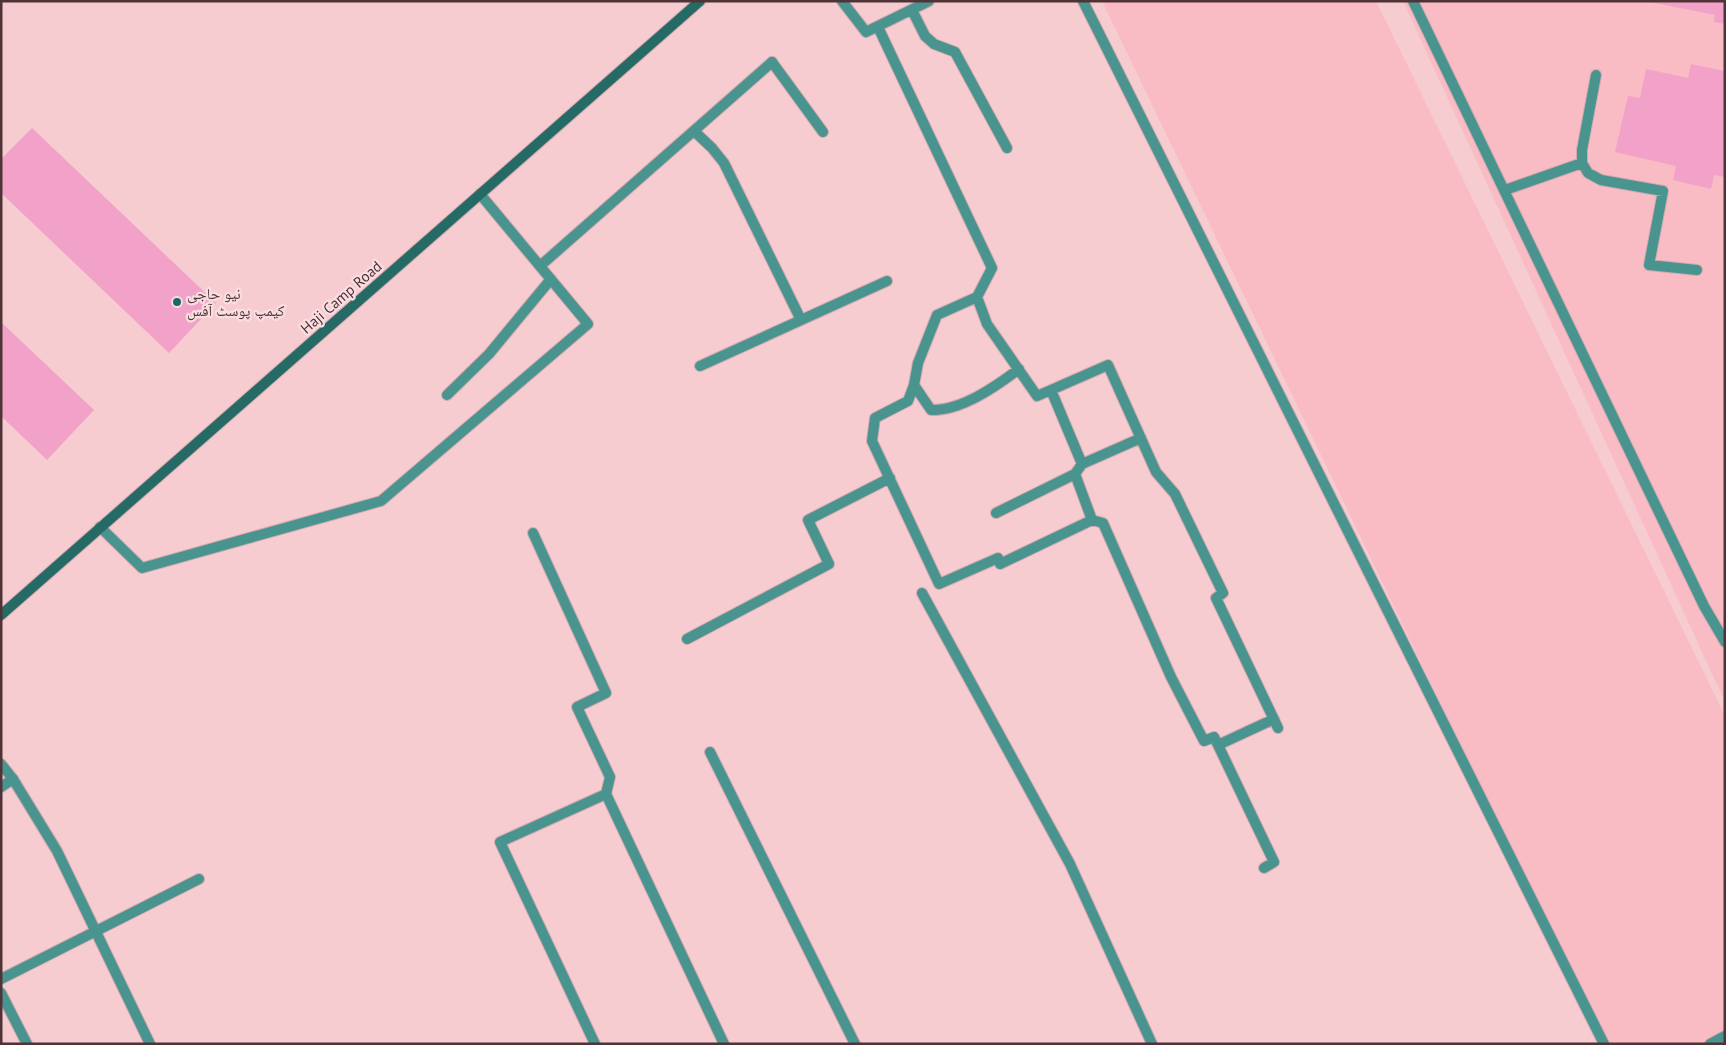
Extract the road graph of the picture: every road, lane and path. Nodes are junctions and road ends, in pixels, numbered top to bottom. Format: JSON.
{"nodes":[{"id":1,"x":700,"y":1,"type":"edge"},
{"id":2,"x":842,"y":1,"type":"edge"},
{"id":3,"x":929,"y":1,"type":"edge"},
{"id":4,"x":1083,"y":1,"type":"edge"},
{"id":5,"x":1413,"y":1,"type":"edge"},
{"id":6,"x":912,"y":10,"type":"junction"},
{"id":7,"x":878,"y":27,"type":"junction"},
{"id":8,"x":1596,"y":75,"type":"dead end"},
{"id":9,"x":694,"y":131,"type":"junction"},
{"id":10,"x":823,"y":132,"type":"dead end"},
{"id":11,"x":1007,"y":148,"type":"dead end"},
{"id":12,"x":1582,"y":163,"type":"junction"},
{"id":13,"x":1505,"y":190,"type":"junction"},
{"id":14,"x":480,"y":194,"type":"junction"},
{"id":15,"x":540,"y":266,"type":"junction"},
{"id":16,"x":1697,"y":270,"type":"dead end"},
{"id":17,"x":551,"y":279,"type":"junction"},
{"id":18,"x":887,"y":281,"type":"dead end"},
{"id":19,"x":977,"y":297,"type":"junction"},
{"id":20,"x":801,"y":320,"type":"junction"},
{"id":21,"x":700,"y":366,"type":"dead end"},
{"id":22,"x":1019,"y":370,"type":"junction"},
{"id":23,"x":914,"y":385,"type":"junction"},
{"id":24,"x":1052,"y":390,"type":"junction"},
{"id":25,"x":447,"y":395,"type":"dead end"},
{"id":26,"x":1141,"y":438,"type":"junction"},
{"id":27,"x":1082,"y":464,"type":"junction"},
{"id":28,"x":1075,"y":474,"type":"junction"},
{"id":29,"x":890,"y":478,"type":"junction"},
{"id":30,"x":996,"y":513,"type":"dead end"},
{"id":31,"x":1092,"y":520,"type":"junction"},
{"id":32,"x":100,"y":527,"type":"junction"},
{"id":33,"x":534,"y":533,"type":"dead end"},
{"id":34,"x":922,"y":593,"type":"dead end"},
{"id":35,"x":1,"y":615,"type":"edge"},
{"id":36,"x":687,"y":639,"type":"dead end"},
{"id":37,"x":1725,"y":642,"type":"edge"},
{"id":38,"x":1218,"y":745,"type":"junction"},
{"id":39,"x":710,"y":752,"type":"dead end"},
{"id":40,"x":1,"y":764,"type":"edge"},
{"id":41,"x":13,"y":779,"type":"junction"},
{"id":42,"x":1,"y":787,"type":"edge"},
{"id":43,"x":606,"y":794,"type":"junction"},
{"id":44,"x":1264,"y":868,"type":"dead end"},
{"id":45,"x":199,"y":879,"type":"dead end"},
{"id":46,"x":96,"y":932,"type":"junction"},
{"id":47,"x":1,"y":978,"type":"edge"},
{"id":48,"x":1,"y":993,"type":"edge"},
{"id":49,"x":1725,"y":1036,"type":"edge"},
{"id":50,"x":27,"y":1044,"type":"edge"},
{"id":51,"x":150,"y":1044,"type":"edge"},
{"id":52,"x":595,"y":1044,"type":"edge"},
{"id":53,"x":724,"y":1044,"type":"edge"},
{"id":54,"x":855,"y":1044,"type":"edge"},
{"id":55,"x":1152,"y":1044,"type":"edge"},
{"id":56,"x":1604,"y":1044,"type":"edge"},
{"id":57,"x":1710,"y":1044,"type":"edge"}],
"edges":[{"from":1,"to":14,"type":"street","name":"Haji Camp Road"},
{"from":2,"to":7,"type":"street"},
{"from":3,"to":6,"type":"street"},
{"from":4,"to":56,"type":"street"},
{"from":5,"to":13,"type":"street"},
{"from":6,"to":7,"type":"street"},
{"from":6,"to":11,"type":"street"},
{"from":7,"to":19,"type":"street"},
{"from":8,"to":12,"type":"street"},
{"from":9,"to":10,"type":"street"},
{"from":9,"to":15,"type":"street"},
{"from":9,"to":20,"type":"street"},
{"from":12,"to":13,"type":"street"},
{"from":12,"to":16,"type":"street"},
{"from":13,"to":37,"type":"street"},
{"from":14,"to":15,"type":"street"},
{"from":14,"to":32,"type":"street","name":"Haji Camp Road"},
{"from":15,"to":17,"type":"street"},
{"from":17,"to":25,"type":"street"},
{"from":17,"to":32,"type":"street"},
{"from":18,"to":20,"type":"street"},
{"from":19,"to":22,"type":"street"},
{"from":19,"to":23,"type":"street"},
{"from":20,"to":21,"type":"street"},
{"from":22,"to":23,"type":"street"},
{"from":22,"to":24,"type":"street"},
{"from":23,"to":29,"type":"street"},
{"from":24,"to":26,"type":"street"},
{"from":24,"to":27,"type":"street"},
{"from":26,"to":27,"type":"street"},
{"from":26,"to":38,"type":"street"},
{"from":27,"to":28,"type":"street"},
{"from":28,"to":30,"type":"street"},
{"from":28,"to":31,"type":"street"},
{"from":29,"to":31,"type":"street"},
{"from":29,"to":36,"type":"street"},
{"from":31,"to":38,"type":"street"},
{"from":32,"to":35,"type":"street","name":"Haji Camp Road"},
{"from":33,"to":43,"type":"street"},
{"from":34,"to":55,"type":"street"},
{"from":38,"to":44,"type":"street"},
{"from":39,"to":54,"type":"street"},
{"from":40,"to":41,"type":"street"},
{"from":41,"to":42,"type":"street"},
{"from":41,"to":46,"type":"street"},
{"from":43,"to":52,"type":"street"},
{"from":43,"to":53,"type":"street"},
{"from":45,"to":46,"type":"street"},
{"from":46,"to":47,"type":"street"},
{"from":46,"to":51,"type":"street"},
{"from":48,"to":50,"type":"street"},
{"from":49,"to":57,"type":"street"}]}
